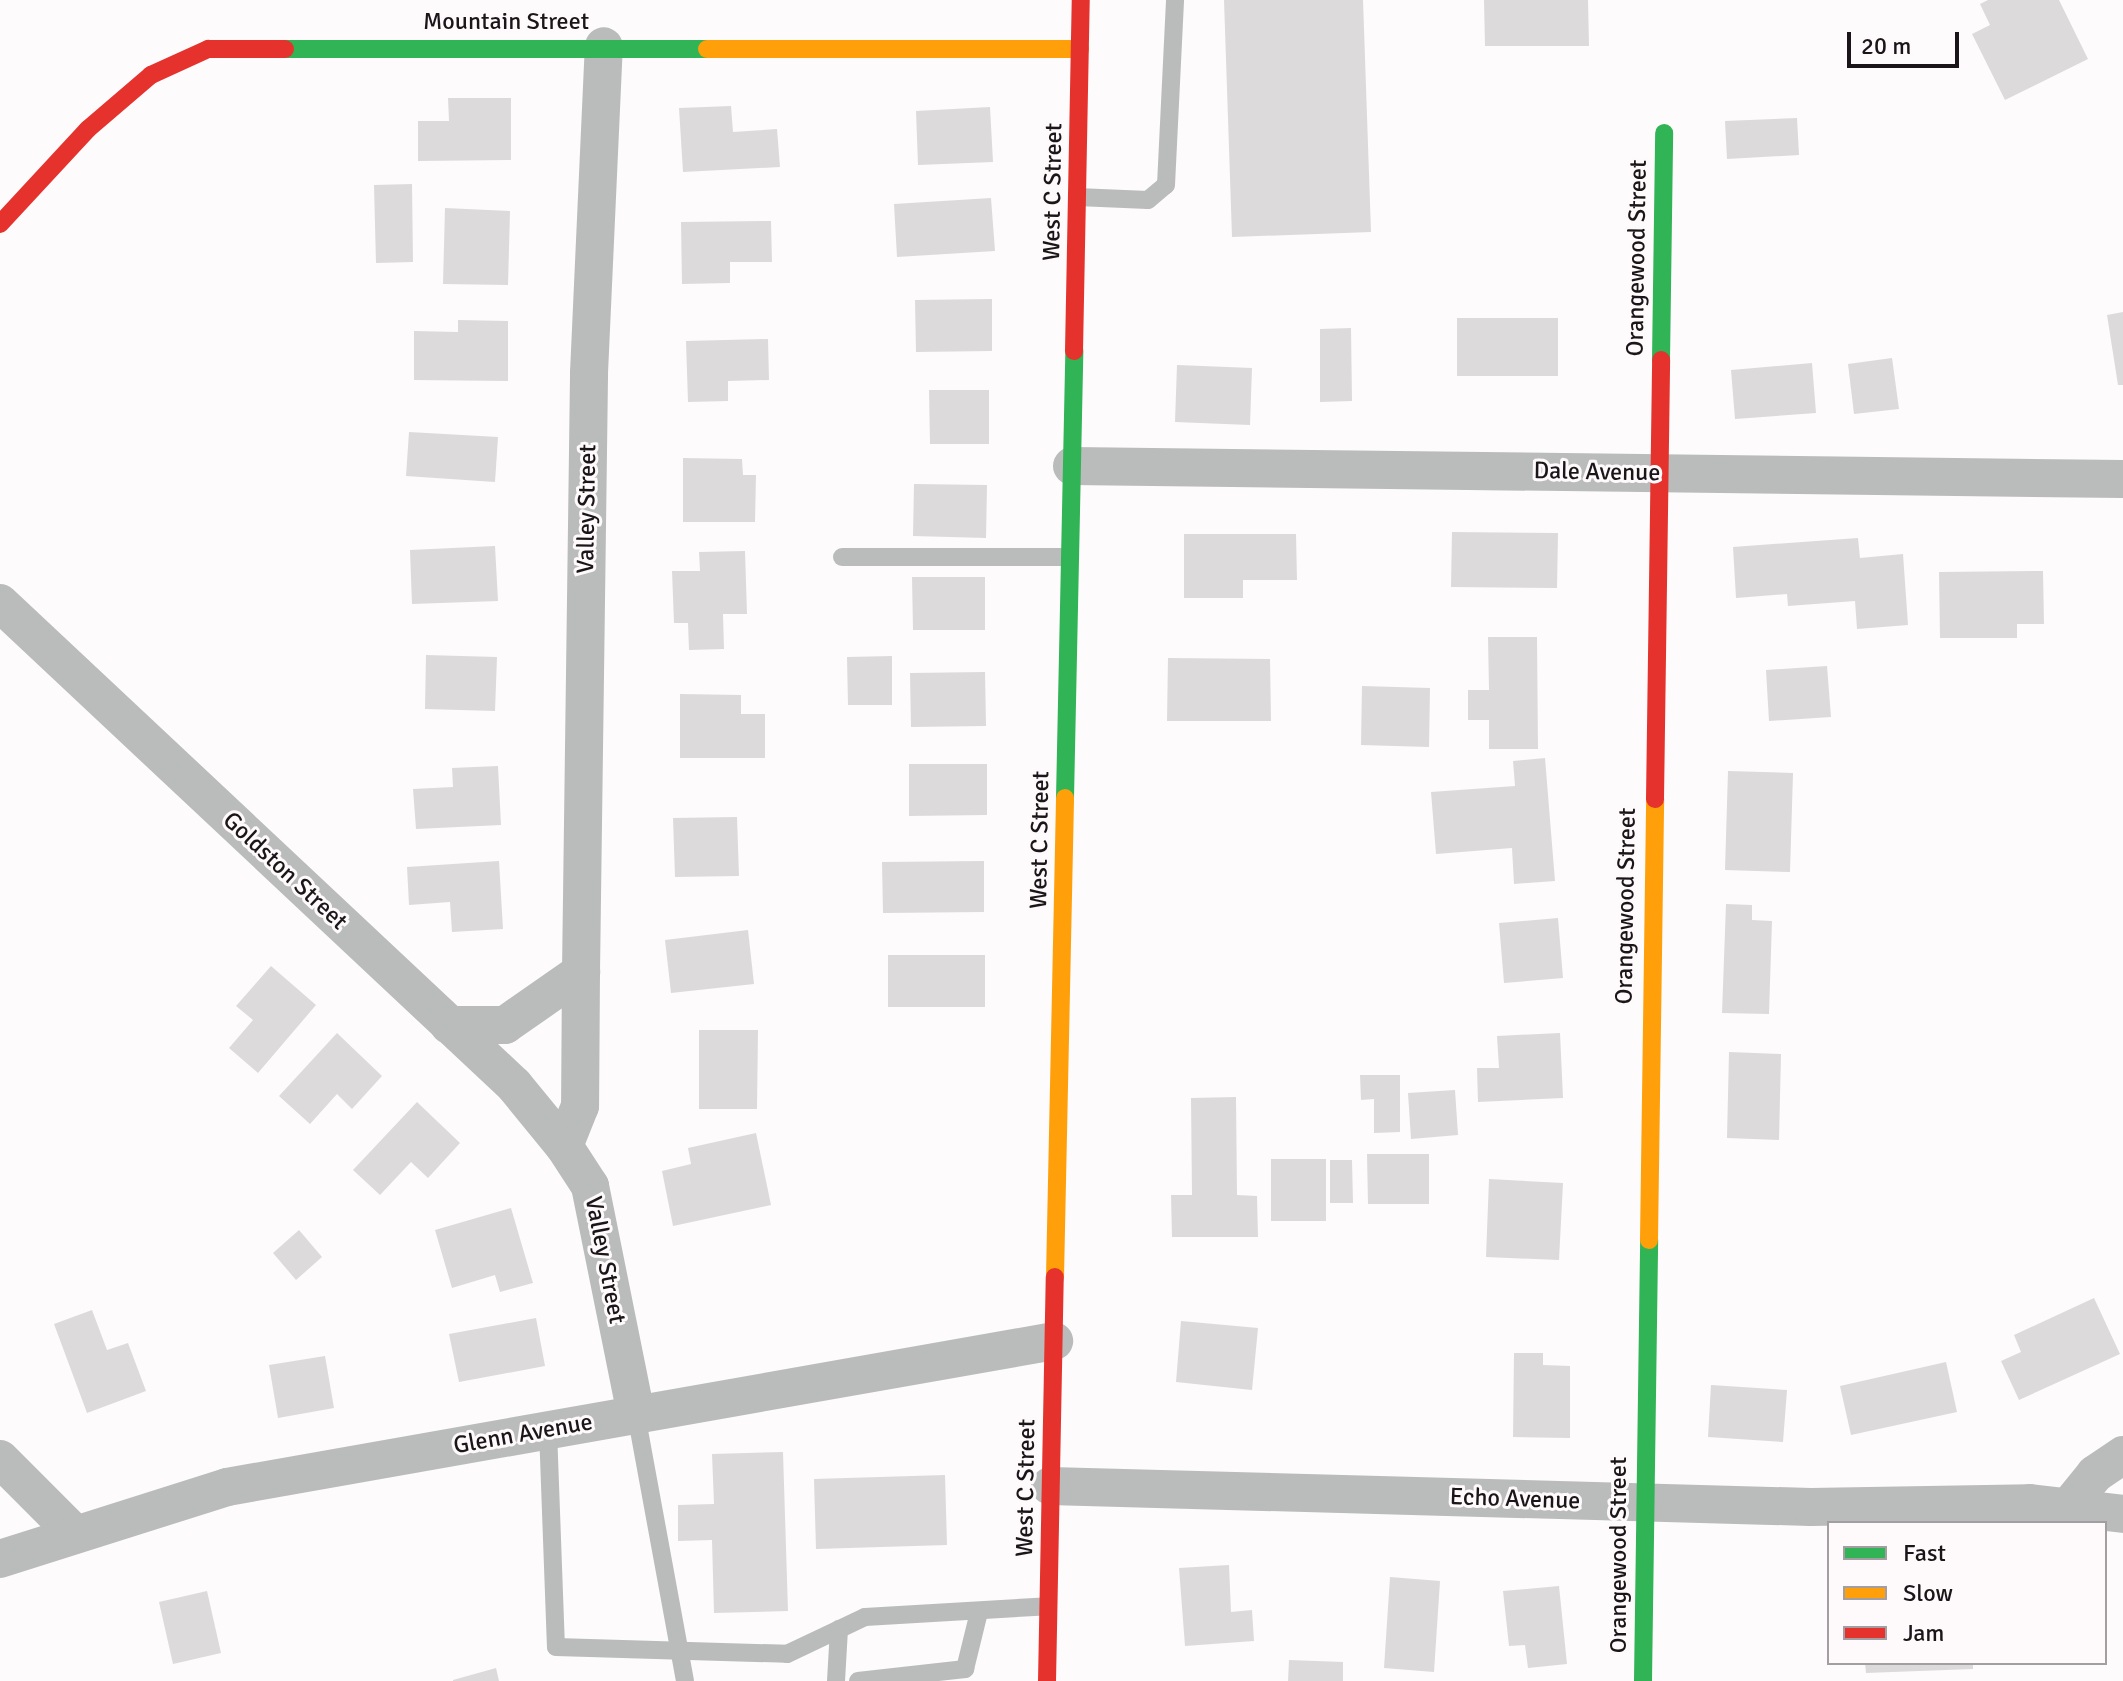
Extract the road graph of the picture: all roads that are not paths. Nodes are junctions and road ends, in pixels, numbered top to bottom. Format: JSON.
{"nodes":[{"id":1,"x":1081,"y":0,"type":"edge"},
{"id":2,"x":1175,"y":0,"type":"edge"},
{"id":3,"x":604,"y":46,"type":"junction"},
{"id":4,"x":1080,"y":49,"type":"junction"},
{"id":5,"x":1664,"y":133,"type":"dead end"},
{"id":6,"x":1077,"y":197,"type":"junction"},
{"id":7,"x":0,"y":224,"type":"edge"},
{"id":8,"x":1072,"y":466,"type":"junction"},
{"id":9,"x":1655,"y":473,"type":"junction"},
{"id":10,"x":2123,"y":479,"type":"edge"},
{"id":11,"x":842,"y":557,"type":"dead end"},
{"id":12,"x":1070,"y":557,"type":"junction"},
{"id":13,"x":0,"y":603,"type":"edge"},
{"id":14,"x":581,"y":972,"type":"junction"},
{"id":15,"x":449,"y":1025,"type":"junction"},
{"id":16,"x":564,"y":1146,"type":"junction"},
{"id":17,"x":1054,"y":1341,"type":"junction"},
{"id":18,"x":636,"y":1414,"type":"junction"},
{"id":19,"x":548,"y":1430,"type":"junction"},
{"id":20,"x":2123,"y":1455,"type":"edge"},
{"id":21,"x":0,"y":1459,"type":"edge"},
{"id":22,"x":1050,"y":1486,"type":"junction"},
{"id":23,"x":1643,"y":1503,"type":"junction"},
{"id":24,"x":2070,"y":1505,"type":"junction"},
{"id":25,"x":2123,"y":1514,"type":"edge"},
{"id":26,"x":72,"y":1531,"type":"junction"},
{"id":27,"x":0,"y":1559,"type":"edge"},
{"id":28,"x":1048,"y":1606,"type":"junction"},
{"id":29,"x":979,"y":1612,"type":"junction"},
{"id":30,"x":839,"y":1629,"type":"junction"},
{"id":31,"x":678,"y":1653,"type":"junction"},
{"id":32,"x":685,"y":1681,"type":"edge"},
{"id":33,"x":836,"y":1681,"type":"edge"},
{"id":34,"x":858,"y":1681,"type":"edge"},
{"id":35,"x":1047,"y":1681,"type":"edge"},
{"id":36,"x":1643,"y":1681,"type":"edge"}],
"edges":[{"from":1,"to":4,"type":"street","name":"West C Street"},
{"from":2,"to":6,"type":"lane"},
{"from":3,"to":4,"type":"street","name":"Mountain Street"},
{"from":3,"to":7,"type":"street","name":"Mountain Street"},
{"from":3,"to":14,"type":"street","name":"Valley Street"},
{"from":4,"to":6,"type":"street","name":"West C Street"},
{"from":5,"to":9,"type":"street","name":"Orangewood Street"},
{"from":6,"to":8,"type":"street","name":"West C Street"},
{"from":8,"to":9,"type":"street","name":"Dale Avenue"},
{"from":8,"to":12,"type":"street","name":"West C Street"},
{"from":9,"to":10,"type":"street","name":"Dale Avenue"},
{"from":9,"to":23,"type":"street","name":"Orangewood Street"},
{"from":11,"to":12,"type":"lane"},
{"from":12,"to":17,"type":"street","name":"West C Street"},
{"from":13,"to":15,"type":"street","name":"Goldston Street"},
{"from":14,"to":15,"type":"street"},
{"from":14,"to":16,"type":"street","name":"Valley Street"},
{"from":15,"to":16,"type":"street","name":"Goldston Street"},
{"from":16,"to":18,"type":"street","name":"Valley Street"},
{"from":17,"to":18,"type":"street","name":"Glenn Avenue"},
{"from":17,"to":22,"type":"street","name":"West C Street"},
{"from":18,"to":19,"type":"street","name":"Glenn Avenue"},
{"from":18,"to":31,"type":"lane"},
{"from":19,"to":26,"type":"street","name":"Glenn Avenue"},
{"from":19,"to":31,"type":"lane"},
{"from":20,"to":24,"type":"street"},
{"from":21,"to":26,"type":"street"},
{"from":22,"to":23,"type":"street","name":"Echo Avenue"},
{"from":22,"to":28,"type":"street","name":"West C Street"},
{"from":23,"to":24,"type":"street","name":"Echo Avenue"},
{"from":23,"to":36,"type":"street","name":"Orangewood Street"},
{"from":24,"to":25,"type":"street","name":"Echo Avenue"},
{"from":26,"to":27,"type":"street","name":"Glenn Avenue"},
{"from":28,"to":29,"type":"lane"},
{"from":28,"to":35,"type":"street","name":"West C Street"},
{"from":29,"to":30,"type":"lane"},
{"from":29,"to":34,"type":"lane"},
{"from":30,"to":31,"type":"lane"},
{"from":30,"to":33,"type":"lane"},
{"from":31,"to":32,"type":"lane"}]}
